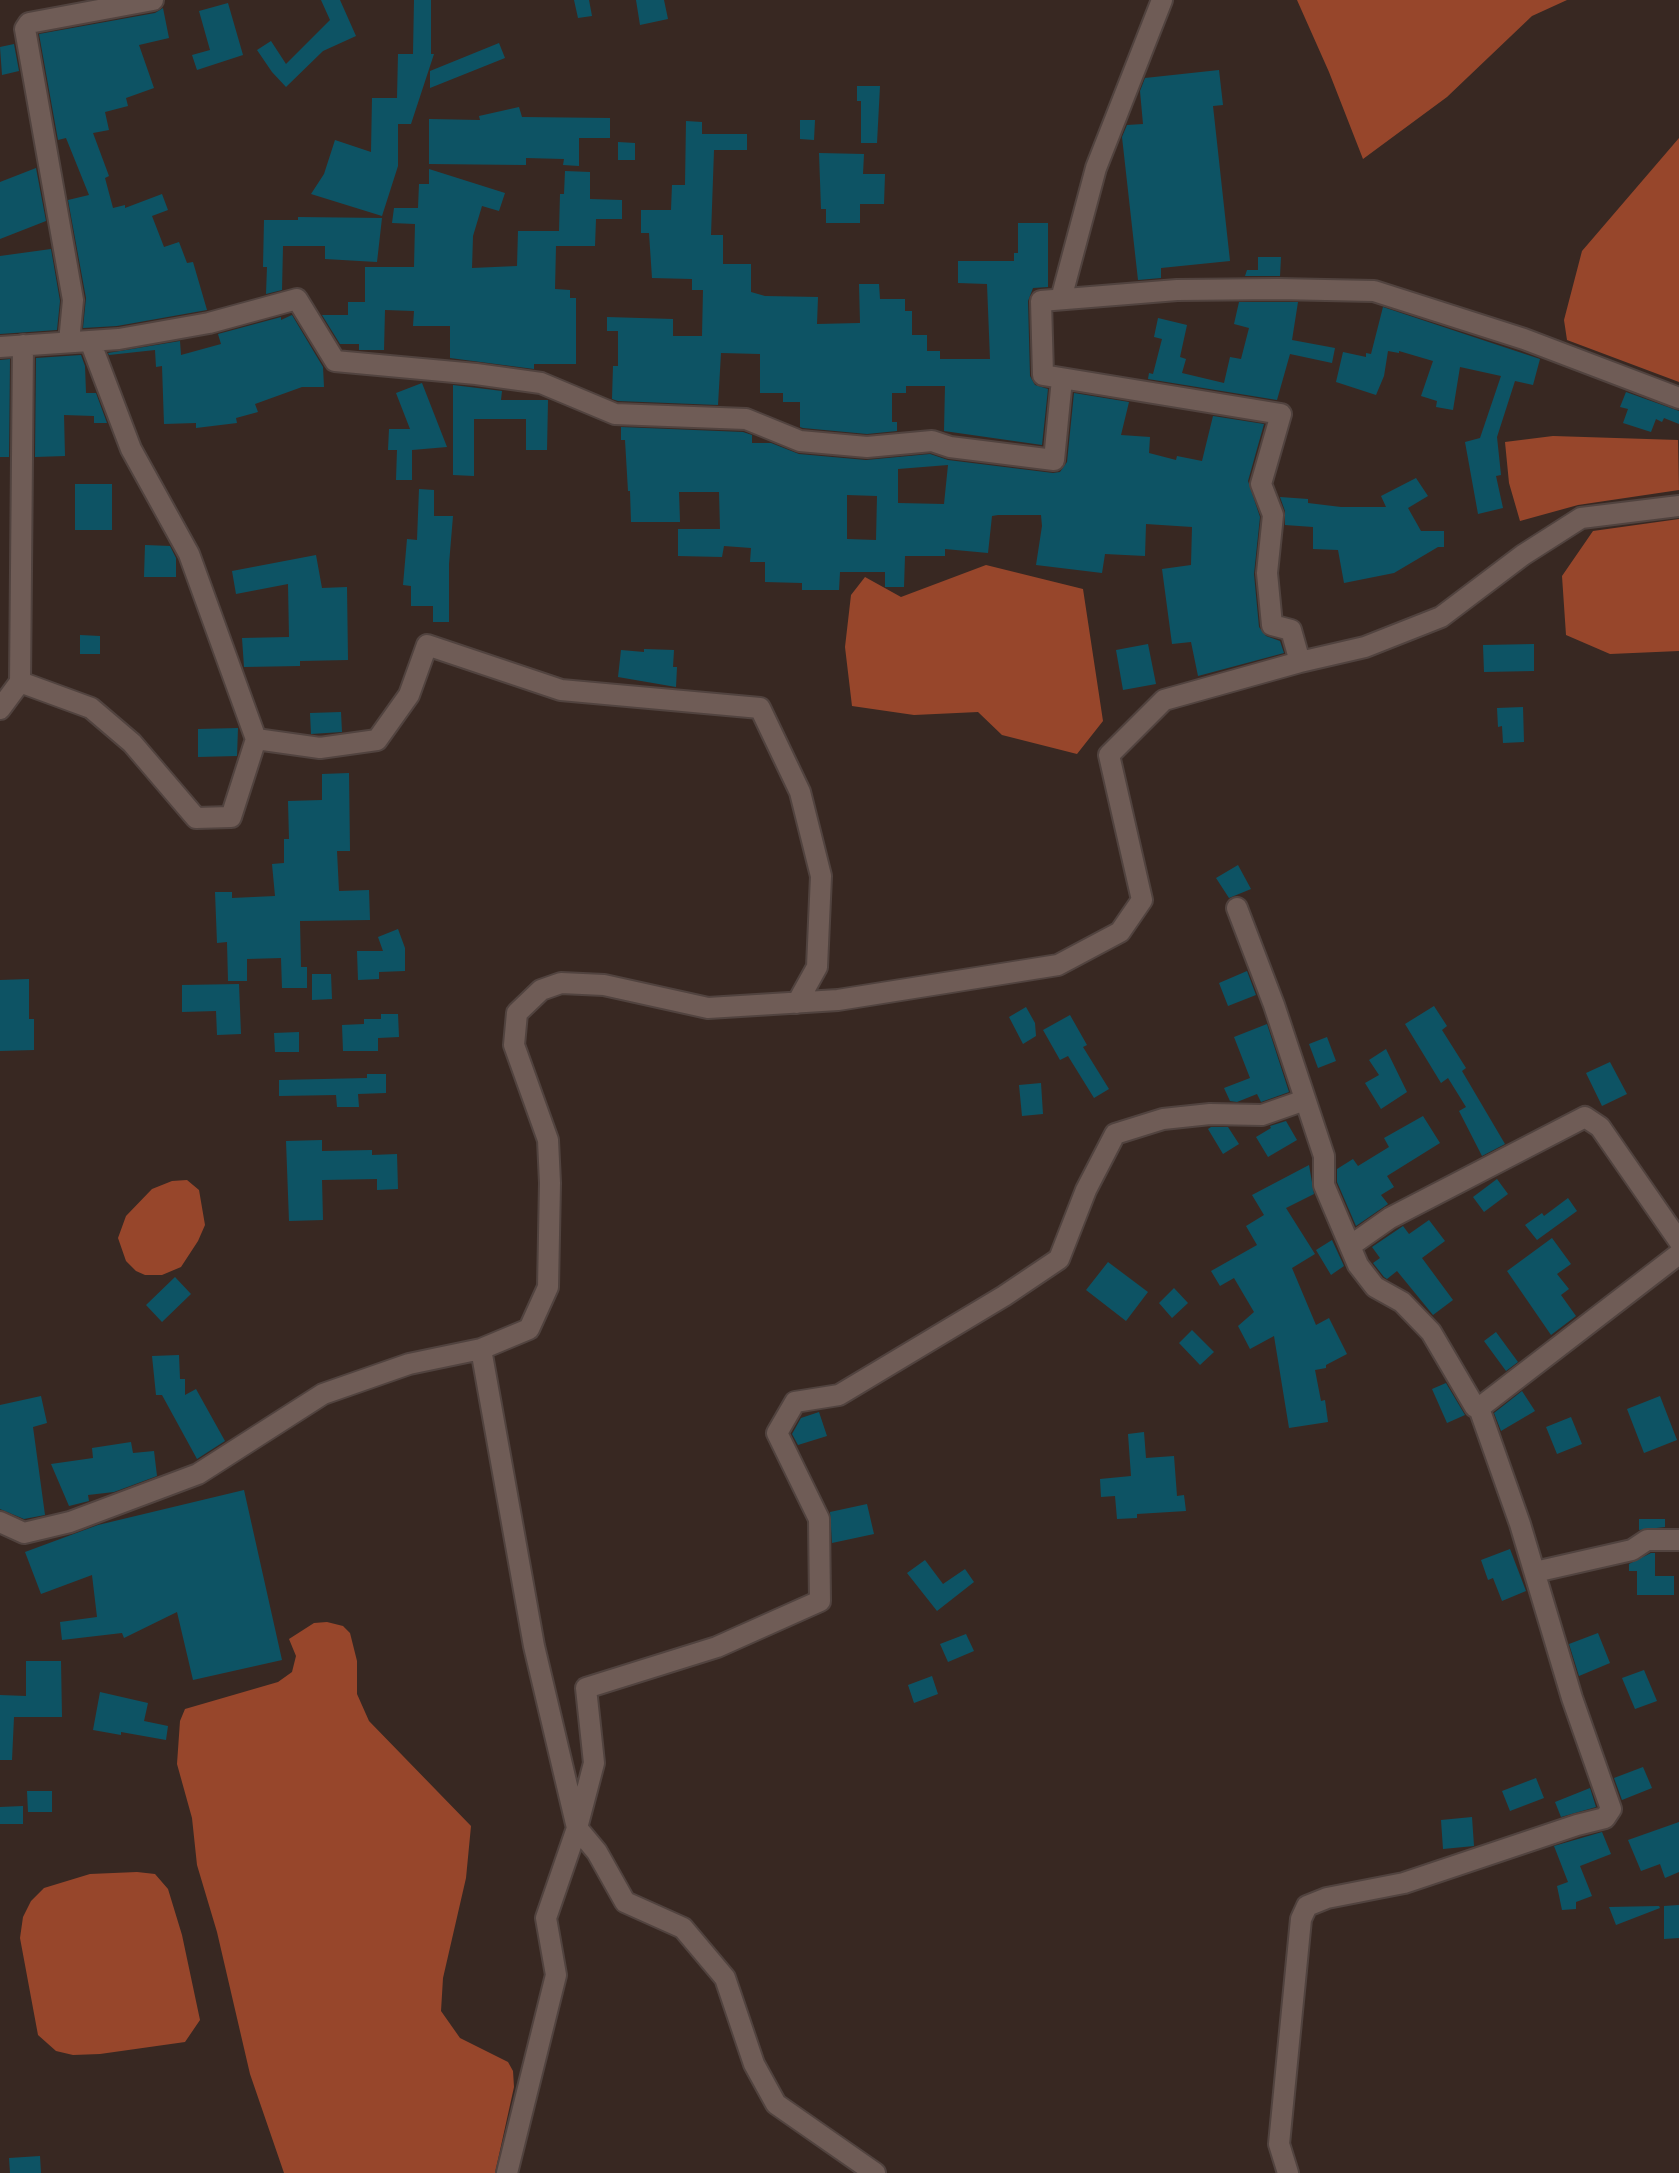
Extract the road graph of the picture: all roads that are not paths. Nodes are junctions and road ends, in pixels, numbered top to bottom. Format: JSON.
{"nodes":[{"id":1,"x":153,"y":0,"type":"edge"},
{"id":2,"x":1162,"y":0,"type":"edge"},
{"id":3,"x":1061,"y":299,"type":"junction"},
{"id":4,"x":90,"y":341,"type":"junction"},
{"id":5,"x":69,"y":342,"type":"junction"},
{"id":6,"x":23,"y":345,"type":"junction"},
{"id":7,"x":0,"y":347,"type":"edge"},
{"id":8,"x":1062,"y":379,"type":"junction"},
{"id":9,"x":1679,"y":398,"type":"edge"},
{"id":10,"x":1679,"y":506,"type":"edge"},
{"id":11,"x":1300,"y":662,"type":"junction"},
{"id":12,"x":20,"y":682,"type":"junction"},
{"id":13,"x":0,"y":709,"type":"edge"},
{"id":14,"x":256,"y":739,"type":"junction"},
{"id":15,"x":1237,"y":908,"type":"dead end"},
{"id":16,"x":797,"y":1003,"type":"junction"},
{"id":17,"x":1305,"y":1100,"type":"junction"},
{"id":18,"x":1679,"y":1241,"type":"edge"},
{"id":19,"x":1350,"y":1246,"type":"junction"},
{"id":20,"x":1679,"y":1254,"type":"edge"},
{"id":21,"x":481,"y":1349,"type":"junction"},
{"id":22,"x":1479,"y":1408,"type":"junction"},
{"id":23,"x":0,"y":1522,"type":"edge"},
{"id":24,"x":1679,"y":1540,"type":"edge"},
{"id":25,"x":1535,"y":1572,"type":"junction"},
{"id":26,"x":577,"y":1828,"type":"junction"},
{"id":27,"x":507,"y":2173,"type":"edge"},
{"id":28,"x":875,"y":2173,"type":"edge"},
{"id":29,"x":1288,"y":2173,"type":"edge"}],
"edges":[{"from":1,"to":5,"type":"street"},
{"from":2,"to":3,"type":"street"},
{"from":3,"to":8,"type":"street"},
{"from":3,"to":9,"type":"street"},
{"from":4,"to":5,"type":"street"},
{"from":4,"to":8,"type":"street"},
{"from":4,"to":14,"type":"street"},
{"from":5,"to":6,"type":"street"},
{"from":6,"to":7,"type":"street"},
{"from":6,"to":12,"type":"street"},
{"from":8,"to":11,"type":"street"},
{"from":10,"to":11,"type":"street"},
{"from":11,"to":16,"type":"street"},
{"from":12,"to":13,"type":"street"},
{"from":12,"to":14,"type":"street"},
{"from":14,"to":16,"type":"street"},
{"from":15,"to":17,"type":"street"},
{"from":16,"to":21,"type":"street"},
{"from":17,"to":19,"type":"street"},
{"from":17,"to":26,"type":"street"},
{"from":18,"to":19,"type":"street"},
{"from":19,"to":22,"type":"street"},
{"from":20,"to":22,"type":"street"},
{"from":21,"to":23,"type":"street"},
{"from":21,"to":26,"type":"street"},
{"from":22,"to":25,"type":"street"},
{"from":24,"to":25,"type":"street"},
{"from":25,"to":29,"type":"street"},
{"from":26,"to":27,"type":"street"},
{"from":26,"to":28,"type":"street"}]}
